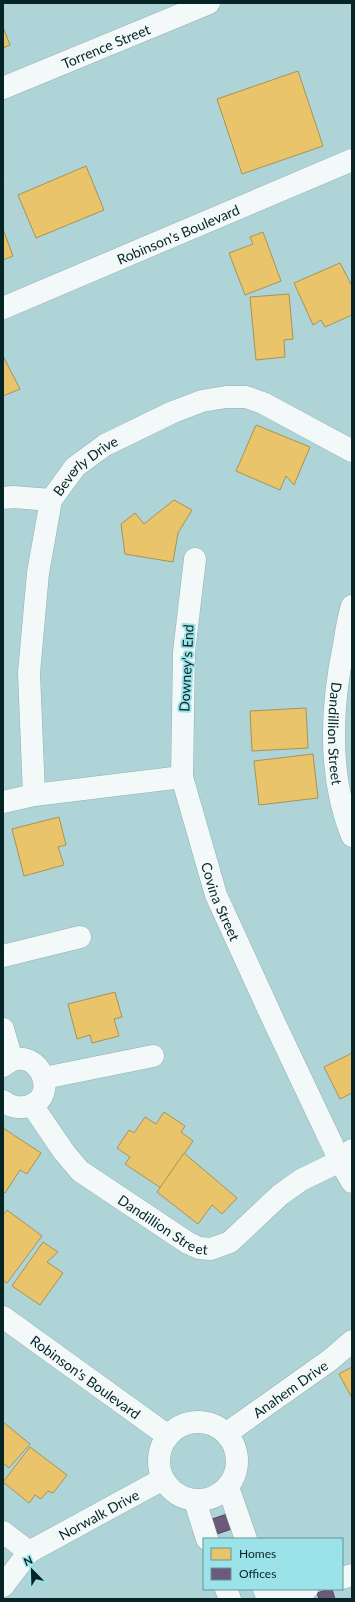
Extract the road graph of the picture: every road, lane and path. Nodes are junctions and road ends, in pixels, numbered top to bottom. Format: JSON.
{"nodes":[{"id":1,"x":209,"y":3,"type":"edge"},
{"id":2,"x":3,"y":88,"type":"edge"},
{"id":3,"x":352,"y":160,"type":"edge"},
{"id":4,"x":3,"y":176,"type":"edge"},
{"id":5,"x":48,"y":288,"type":"junction"},
{"id":6,"x":3,"y":308,"type":"edge"},
{"id":7,"x":352,"y":451,"type":"edge"},
{"id":8,"x":3,"y":498,"type":"edge"},
{"id":9,"x":51,"y":500,"type":"junction"},
{"id":10,"x":195,"y":559,"type":"dead end"},
{"id":11,"x":352,"y":606,"type":"edge"},
{"id":12,"x":182,"y":777,"type":"junction"},
{"id":13,"x":34,"y":795,"type":"junction"},
{"id":14,"x":3,"y":802,"type":"edge"},
{"id":15,"x":352,"y":836,"type":"edge"},
{"id":16,"x":80,"y":936,"type":"dead end"},
{"id":17,"x":3,"y":956,"type":"edge"},
{"id":18,"x":3,"y":1029,"type":"edge"},
{"id":19,"x":153,"y":1056,"type":"dead end"},
{"id":20,"x":7,"y":1063,"type":"edge"},
{"id":21,"x":44,"y":1078,"type":"junction"},
{"id":22,"x":3,"y":1101,"type":"edge"},
{"id":23,"x":32,"y":1105,"type":"junction"},
{"id":24,"x":346,"y":1155,"type":"edge"},
{"id":25,"x":352,"y":1182,"type":"edge"},
{"id":26,"x":3,"y":1318,"type":"edge"},
{"id":27,"x":352,"y":1341,"type":"edge"},
{"id":28,"x":227,"y":1433,"type":"junction"},
{"id":29,"x":168,"y":1436,"type":"junction"},
{"id":30,"x":163,"y":1480,"type":"junction"},
{"id":31,"x":228,"y":1487,"type":"junction"},
{"id":32,"x":195,"y":1501,"type":"junction"},
{"id":33,"x":3,"y":1532,"type":"edge"},
{"id":34,"x":207,"y":1538,"type":"edge"},
{"id":35,"x":246,"y":1538,"type":"edge"},
{"id":36,"x":29,"y":1552,"type":"junction"},
{"id":37,"x":3,"y":1586,"type":"edge"},
{"id":38,"x":304,"y":1590,"type":"edge"},
{"id":39,"x":280,"y":1599,"type":"edge"}],
"edges":[{"from":1,"to":2,"type":"street","name":"Torrence Street"},
{"from":3,"to":5,"type":"street","name":"Robinson's Boulevard"},
{"from":4,"to":5,"type":"path"},
{"from":5,"to":6,"type":"street","name":"Robinson's Boulevard"},
{"from":7,"to":9,"type":"street","name":"Beverly Drive"},
{"from":8,"to":9,"type":"street"},
{"from":9,"to":13,"type":"street","name":"Beverly Drive"},
{"from":10,"to":12,"type":"street","name":"Downey's End"},
{"from":11,"to":15,"type":"street","name":"Dandillion Street"},
{"from":12,"to":13,"type":"street"},
{"from":12,"to":24,"type":"street","name":"Covina Street"},
{"from":13,"to":14,"type":"street"},
{"from":16,"to":17,"type":"street"},
{"from":18,"to":20,"type":"street"},
{"from":19,"to":21,"type":"street"},
{"from":20,"to":21,"type":"street"},
{"from":21,"to":23,"type":"street"},
{"from":22,"to":23,"type":"street"},
{"from":23,"to":24,"type":"street","name":"Dandillion Street"},
{"from":24,"to":25,"type":"street","name":"Covina Street"},
{"from":26,"to":29,"type":"street","name":"Robinson's Boulevard"},
{"from":27,"to":28,"type":"street","name":"Anahem Drive"},
{"from":28,"to":29,"type":"street"},
{"from":28,"to":31,"type":"street"},
{"from":29,"to":30,"type":"street"},
{"from":30,"to":32,"type":"street"},
{"from":30,"to":36,"type":"street","name":"Norwalk Drive"},
{"from":31,"to":32,"type":"street"},
{"from":31,"to":35,"type":"street"},
{"from":32,"to":34,"type":"street"},
{"from":33,"to":36,"type":"street"},
{"from":36,"to":37,"type":"street","name":"Norwalk Drive"},
{"from":38,"to":39,"type":"street"}]}
